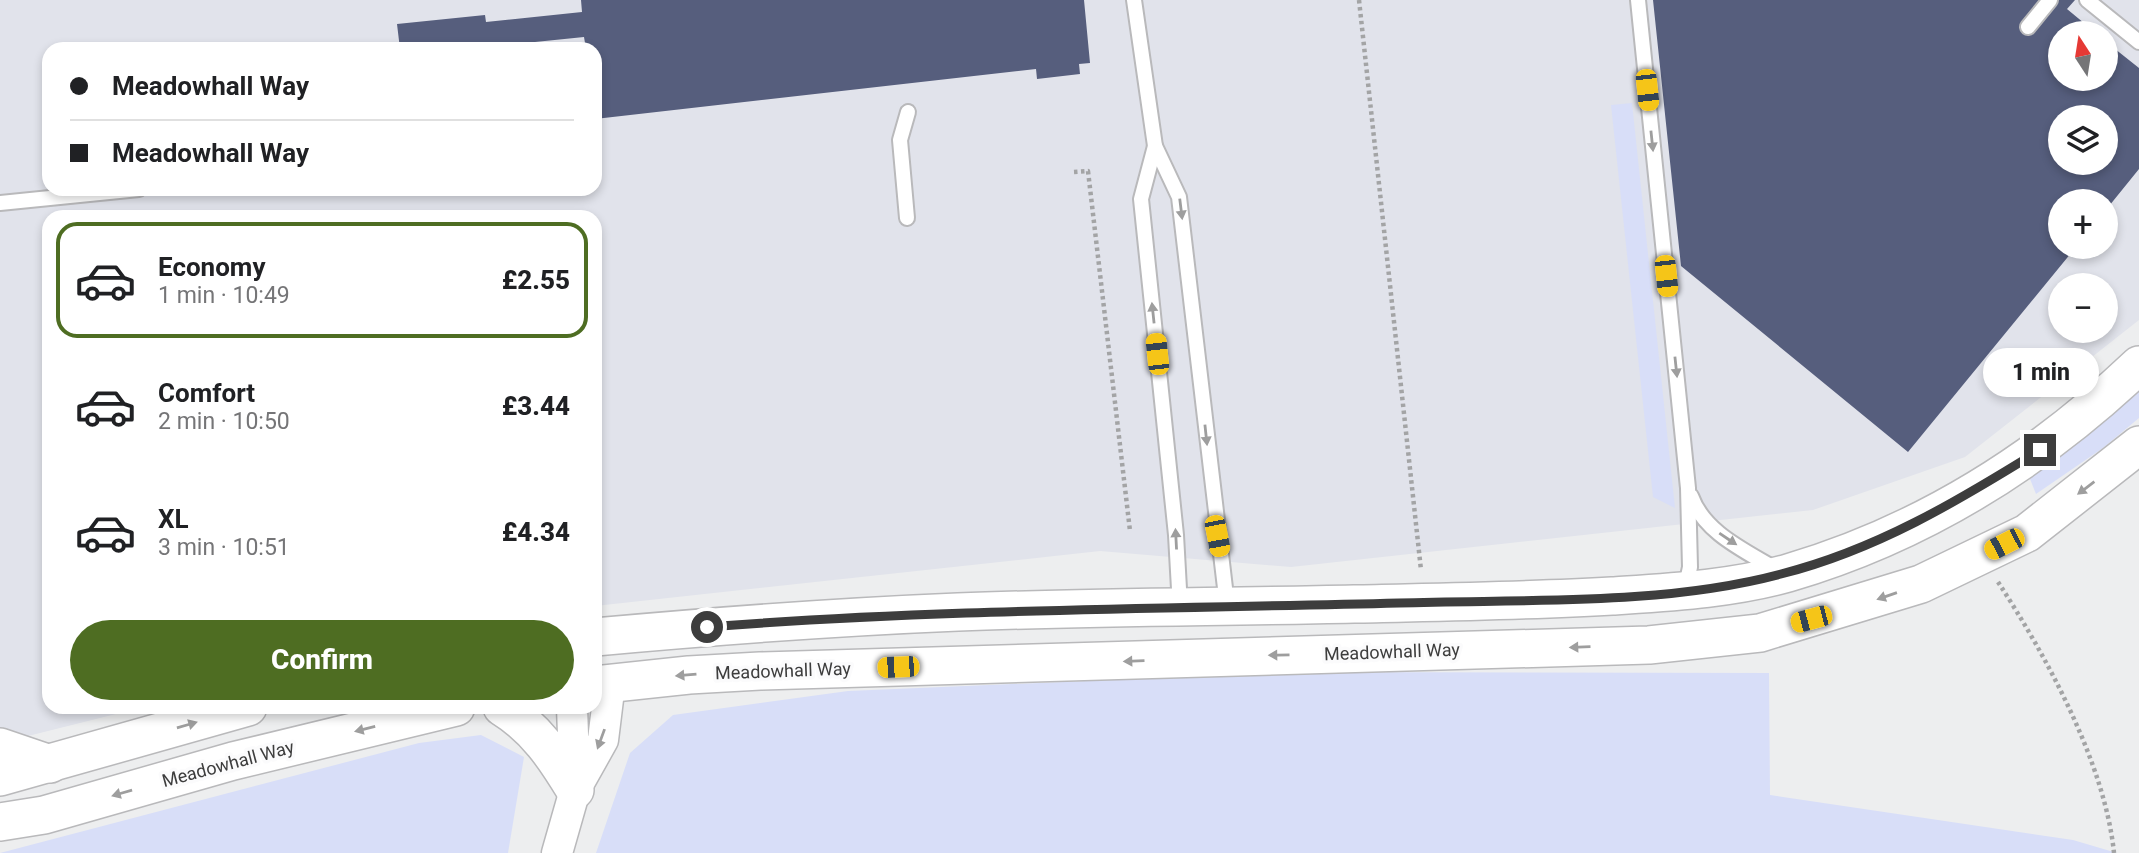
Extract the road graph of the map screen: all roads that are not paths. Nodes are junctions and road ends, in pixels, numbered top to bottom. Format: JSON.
{"nodes":[{"id":1,"x":1134,"y":0,"type":"edge"},
{"id":2,"x":1638,"y":0,"type":"edge"},
{"id":3,"x":2050,"y":0,"type":"edge"},
{"id":4,"x":2087,"y":0,"type":"edge"},
{"id":5,"x":2028,"y":27,"type":"dead end"},
{"id":6,"x":2139,"y":42,"type":"edge"},
{"id":7,"x":908,"y":112,"type":"dead end"},
{"id":8,"x":1155,"y":146,"type":"junction"},
{"id":9,"x":74,"y":196,"type":"edge"},
{"id":10,"x":0,"y":204,"type":"edge"},
{"id":11,"x":907,"y":218,"type":"dead end"},
{"id":12,"x":2139,"y":365,"type":"edge"},
{"id":13,"x":2139,"y":445,"type":"edge"},
{"id":14,"x":1688,"y":488,"type":"junction"},
{"id":15,"x":1784,"y":574,"type":"junction"},
{"id":16,"x":1685,"y":591,"type":"junction"},
{"id":17,"x":1227,"y":606,"type":"junction"},
{"id":18,"x":1180,"y":607,"type":"junction"},
{"id":19,"x":602,"y":636,"type":"edge"},
{"id":20,"x":1648,"y":645,"type":"junction"},
{"id":21,"x":1202,"y":659,"type":"junction"},
{"id":22,"x":602,"y":674,"type":"edge"},
{"id":23,"x":224,"y":714,"type":"edge"},
{"id":24,"x":427,"y":714,"type":"edge"},
{"id":25,"x":513,"y":714,"type":"edge"},
{"id":26,"x":572,"y":714,"type":"edge"},
{"id":27,"x":602,"y":714,"type":"edge"},
{"id":28,"x":0,"y":747,"type":"edge"},
{"id":29,"x":50,"y":764,"type":"junction"},
{"id":30,"x":0,"y":777,"type":"edge"},
{"id":31,"x":575,"y":790,"type":"junction"},
{"id":32,"x":0,"y":822,"type":"edge"},
{"id":33,"x":557,"y":853,"type":"edge"}],
"edges":[{"from":1,"to":8,"type":"lane"},
{"from":2,"to":14,"type":"lane","one_way":true},
{"from":3,"to":5,"type":"lane"},
{"from":4,"to":6,"type":"lane"},
{"from":7,"to":11,"type":"lane"},
{"from":8,"to":17,"type":"lane","one_way":true},
{"from":18,"to":8,"type":"lane","one_way":true},
{"from":9,"to":10,"type":"lane"},
{"from":12,"to":15,"type":"street"},
{"from":13,"to":20,"type":"street","name":"Meadowhall Way","one_way":true},
{"from":14,"to":15,"type":"lane","one_way":true},
{"from":14,"to":16,"type":"lane"},
{"from":15,"to":16,"type":"street"},
{"from":16,"to":17,"type":"street"},
{"from":16,"to":20,"type":"street"},
{"from":17,"to":18,"type":"street"},
{"from":17,"to":21,"type":"street"},
{"from":18,"to":19,"type":"street"},
{"from":18,"to":21,"type":"street"},
{"from":20,"to":21,"type":"street","name":"Meadowhall Way","one_way":true},
{"from":21,"to":22,"type":"street","name":"Meadowhall Way","one_way":true},
{"from":29,"to":23,"type":"street","one_way":true},
{"from":24,"to":32,"type":"street","name":"Meadowhall Way","one_way":true},
{"from":25,"to":31,"type":"street"},
{"from":26,"to":31,"type":"street"},
{"from":27,"to":31,"type":"street","one_way":true},
{"from":28,"to":29,"type":"street"},
{"from":29,"to":30,"type":"street"},
{"from":31,"to":33,"type":"street"}]}
